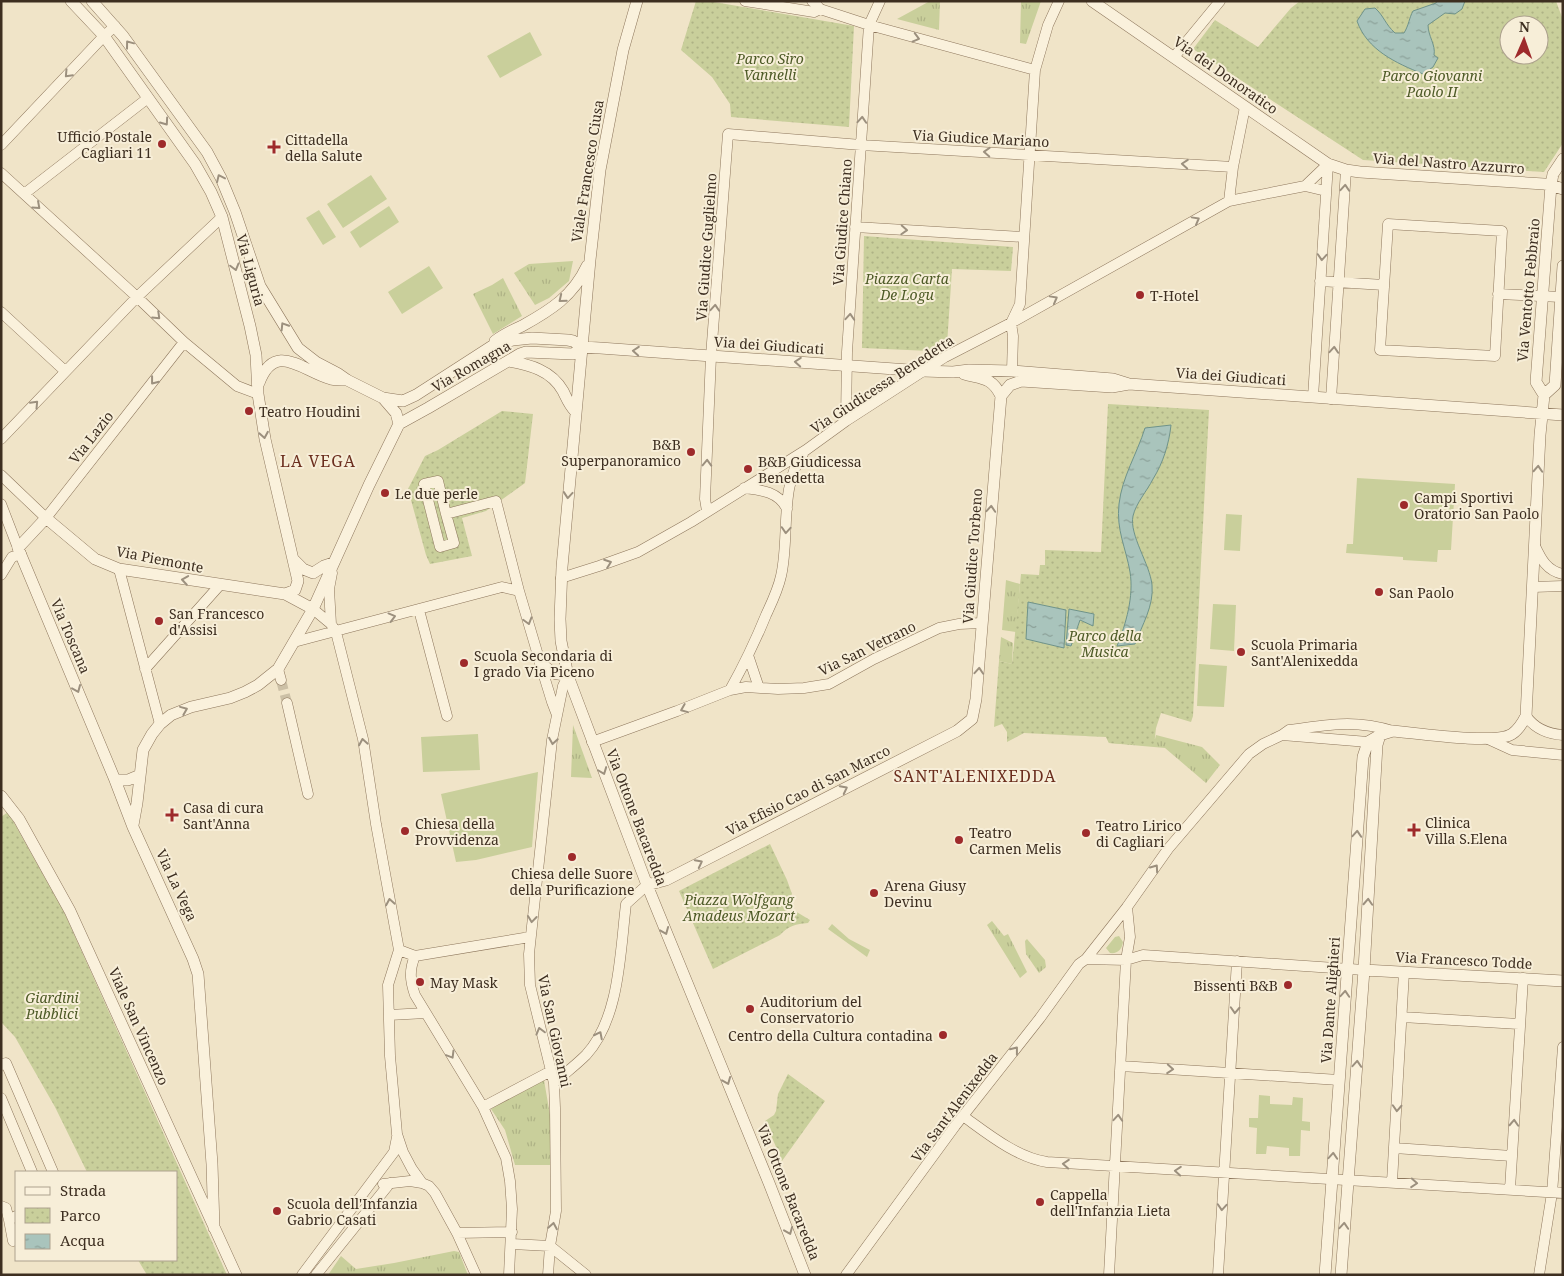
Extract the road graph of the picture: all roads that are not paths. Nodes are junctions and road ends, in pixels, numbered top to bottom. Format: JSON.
{"nodes":[{"id":1,"x":71,"y":1,"type":"edge"},
{"id":2,"x":92,"y":1,"type":"edge"},
{"id":3,"x":637,"y":1,"type":"edge"},
{"id":4,"x":744,"y":1,"type":"edge"},
{"id":5,"x":812,"y":1,"type":"edge"},
{"id":6,"x":880,"y":1,"type":"edge"},
{"id":7,"x":1059,"y":1,"type":"edge"},
{"id":8,"x":1092,"y":1,"type":"edge"},
{"id":9,"x":1220,"y":1,"type":"edge"},
{"id":10,"x":820,"y":9,"type":"junction"},
{"id":11,"x":869,"y":25,"type":"junction"},
{"id":12,"x":115,"y":26,"type":"junction"},
{"id":13,"x":104,"y":36,"type":"junction"},
{"id":14,"x":1174,"y":57,"type":"junction"},
{"id":15,"x":1035,"y":70,"type":"junction"},
{"id":16,"x":148,"y":98,"type":"junction"},
{"id":17,"x":1245,"y":107,"type":"junction"},
{"id":18,"x":728,"y":134,"type":"joint"},
{"id":19,"x":861,"y":145,"type":"junction"},
{"id":20,"x":1,"y":146,"type":"edge"},
{"id":21,"x":1029,"y":154,"type":"junction"},
{"id":22,"x":1563,"y":159,"type":"edge"},
{"id":23,"x":1328,"y":164,"type":"junction"},
{"id":24,"x":1233,"y":167,"type":"junction"},
{"id":25,"x":1346,"y":170,"type":"junction"},
{"id":26,"x":1,"y":173,"type":"edge"},
{"id":27,"x":1551,"y":184,"type":"junction"},
{"id":28,"x":1305,"y":186,"type":"junction"},
{"id":29,"x":1563,"y":189,"type":"edge"},
{"id":30,"x":1326,"y":191,"type":"junction"},
{"id":31,"x":24,"y":194,"type":"junction"},
{"id":32,"x":1229,"y":201,"type":"junction"},
{"id":33,"x":222,"y":217,"type":"junction"},
{"id":34,"x":855,"y":227,"type":"junction"},
{"id":35,"x":1024,"y":237,"type":"junction"},
{"id":36,"x":590,"y":260,"type":"junction"},
{"id":37,"x":1563,"y":266,"type":"edge"},
{"id":38,"x":1320,"y":281,"type":"junction"},
{"id":39,"x":1338,"y":282,"type":"junction"},
{"id":40,"x":1384,"y":285,"type":"junction"},
{"id":41,"x":1498,"y":294,"type":"junction"},
{"id":42,"x":1542,"y":296,"type":"junction"},
{"id":43,"x":137,"y":297,"type":"junction"},
{"id":44,"x":1561,"y":297,"type":"junction"},
{"id":45,"x":1,"y":312,"type":"edge"},
{"id":46,"x":1011,"y":323,"type":"junction"},
{"id":47,"x":1317,"y":330,"type":"junction"},
{"id":48,"x":1335,"y":331,"type":"junction"},
{"id":49,"x":184,"y":342,"type":"junction"},
{"id":50,"x":492,"y":346,"type":"junction"},
{"id":51,"x":583,"y":347,"type":"junction"},
{"id":52,"x":711,"y":356,"type":"junction"},
{"id":53,"x":508,"y":361,"type":"junction"},
{"id":54,"x":847,"y":366,"type":"junction"},
{"id":55,"x":65,"y":371,"type":"junction"},
{"id":56,"x":923,"y":371,"type":"junction"},
{"id":57,"x":1012,"y":371,"type":"junction"},
{"id":58,"x":953,"y":372,"type":"junction"},
{"id":59,"x":347,"y":380,"type":"junction"},
{"id":60,"x":1129,"y":384,"type":"junction"},
{"id":61,"x":258,"y":390,"type":"junction"},
{"id":62,"x":1544,"y":395,"type":"junction"},
{"id":63,"x":1001,"y":396,"type":"junction"},
{"id":64,"x":1313,"y":397,"type":"junction"},
{"id":65,"x":383,"y":398,"type":"junction"},
{"id":66,"x":1331,"y":399,"type":"junction"},
{"id":67,"x":575,"y":411,"type":"junction"},
{"id":68,"x":1542,"y":413,"type":"junction"},
{"id":69,"x":1563,"y":415,"type":"edge"},
{"id":70,"x":846,"y":421,"type":"junction"},
{"id":71,"x":399,"y":424,"type":"junction"},
{"id":72,"x":1,"y":439,"type":"edge"},
{"id":73,"x":806,"y":450,"type":"junction"},
{"id":74,"x":1,"y":475,"type":"edge"},
{"id":75,"x":744,"y":488,"type":"junction"},
{"id":76,"x":1,"y":504,"type":"edge"},
{"id":77,"x":787,"y":510,"type":"junction"},
{"id":78,"x":707,"y":511,"type":"junction"},
{"id":79,"x":446,"y":514,"type":"junction"},
{"id":80,"x":46,"y":518,"type":"junction"},
{"id":81,"x":1535,"y":546,"type":"junction"},
{"id":82,"x":19,"y":551,"type":"junction"},
{"id":83,"x":293,"y":558,"type":"junction"},
{"id":84,"x":333,"y":563,"type":"junction"},
{"id":85,"x":119,"y":569,"type":"junction"},
{"id":86,"x":1563,"y":574,"type":"edge"},
{"id":87,"x":1,"y":575,"type":"edge"},
{"id":88,"x":561,"y":578,"type":"junction"},
{"id":89,"x":219,"y":586,"type":"junction"},
{"id":90,"x":1563,"y":586,"type":"edge"},
{"id":91,"x":1533,"y":587,"type":"junction"},
{"id":92,"x":518,"y":591,"type":"junction"},
{"id":93,"x":290,"y":592,"type":"junction"},
{"id":94,"x":313,"y":609,"type":"junction"},
{"id":95,"x":419,"y":610,"type":"junction"},
{"id":96,"x":982,"y":623,"type":"junction"},
{"id":97,"x":337,"y":628,"type":"junction"},
{"id":98,"x":294,"y":642,"type":"junction"},
{"id":99,"x":749,"y":658,"type":"junction"},
{"id":100,"x":540,"y":662,"type":"junction"},
{"id":101,"x":145,"y":669,"type":"junction"},
{"id":102,"x":568,"y":676,"type":"junction"},
{"id":103,"x":759,"y":688,"type":"junction"},
{"id":104,"x":730,"y":690,"type":"junction"},
{"id":105,"x":287,"y":703,"type":"tunnel mouth"},
{"id":106,"x":557,"y":715,"type":"junction"},
{"id":107,"x":447,"y":716,"type":"dead end"},
{"id":108,"x":1526,"y":716,"type":"junction"},
{"id":109,"x":972,"y":719,"type":"joint"},
{"id":110,"x":160,"y":724,"type":"junction"},
{"id":111,"x":1393,"y":731,"type":"junction"},
{"id":112,"x":1282,"y":735,"type":"junction"},
{"id":113,"x":1380,"y":735,"type":"junction"},
{"id":114,"x":1563,"y":735,"type":"edge"},
{"id":115,"x":1488,"y":739,"type":"junction"},
{"id":116,"x":592,"y":742,"type":"junction"},
{"id":117,"x":1368,"y":742,"type":"junction"},
{"id":118,"x":1563,"y":755,"type":"edge"},
{"id":119,"x":140,"y":775,"type":"junction"},
{"id":120,"x":115,"y":780,"type":"junction"},
{"id":121,"x":308,"y":794,"type":"dead end"},
{"id":122,"x":1,"y":796,"type":"edge"},
{"id":123,"x":133,"y":827,"type":"junction"},
{"id":124,"x":651,"y":884,"type":"junction"},
{"id":125,"x":1127,"y":908,"type":"junction"},
{"id":126,"x":530,"y":937,"type":"junction"},
{"id":127,"x":399,"y":950,"type":"junction"},
{"id":128,"x":415,"y":956,"type":"junction"},
{"id":129,"x":1086,"y":959,"type":"junction"},
{"id":130,"x":1126,"y":960,"type":"junction"},
{"id":131,"x":1237,"y":961,"type":"junction"},
{"id":132,"x":1347,"y":970,"type":"junction"},
{"id":133,"x":1364,"y":970,"type":"junction"},
{"id":134,"x":1404,"y":972,"type":"junction"},
{"id":135,"x":389,"y":978,"type":"junction"},
{"id":136,"x":1523,"y":978,"type":"junction"},
{"id":137,"x":410,"y":979,"type":"junction"},
{"id":138,"x":1563,"y":981,"type":"edge"},
{"id":139,"x":426,"y":1013,"type":"junction"},
{"id":140,"x":389,"y":1015,"type":"junction"},
{"id":141,"x":1402,"y":1017,"type":"junction"},
{"id":142,"x":1519,"y":1024,"type":"junction"},
{"id":143,"x":1563,"y":1047,"type":"edge"},
{"id":144,"x":1,"y":1065,"type":"edge"},
{"id":145,"x":1121,"y":1066,"type":"junction"},
{"id":146,"x":551,"y":1070,"type":"junction"},
{"id":147,"x":1232,"y":1073,"type":"junction"},
{"id":148,"x":1339,"y":1080,"type":"junction"},
{"id":149,"x":554,"y":1083,"type":"junction"},
{"id":150,"x":1,"y":1098,"type":"edge"},
{"id":151,"x":483,"y":1107,"type":"junction"},
{"id":152,"x":963,"y":1116,"type":"junction"},
{"id":153,"x":397,"y":1134,"type":"junction"},
{"id":154,"x":1394,"y":1148,"type":"junction"},
{"id":155,"x":1512,"y":1156,"type":"junction"},
{"id":156,"x":1114,"y":1167,"type":"junction"},
{"id":157,"x":32,"y":1171,"type":"edge"},
{"id":158,"x":53,"y":1171,"type":"edge"},
{"id":159,"x":212,"y":1174,"type":"junction"},
{"id":160,"x":1224,"y":1174,"type":"junction"},
{"id":161,"x":189,"y":1175,"type":"junction"},
{"id":162,"x":1331,"y":1180,"type":"junction"},
{"id":163,"x":1348,"y":1181,"type":"junction"},
{"id":164,"x":422,"y":1182,"type":"junction"},
{"id":165,"x":1392,"y":1182,"type":"junction"},
{"id":166,"x":390,"y":1183,"type":"junction"},
{"id":167,"x":370,"y":1186,"type":"junction"},
{"id":168,"x":1510,"y":1189,"type":"junction"},
{"id":169,"x":1558,"y":1193,"type":"edge"},
{"id":170,"x":1,"y":1206,"type":"edge"},
{"id":171,"x":12,"y":1218,"type":"edge"},
{"id":172,"x":214,"y":1228,"type":"junction"},
{"id":173,"x":512,"y":1232,"type":"junction"},
{"id":174,"x":457,"y":1233,"type":"junction"},
{"id":175,"x":13,"y":1241,"type":"dead end"},
{"id":176,"x":512,"y":1244,"type":"junction"},
{"id":177,"x":550,"y":1246,"type":"junction"},
{"id":178,"x":236,"y":1275,"type":"edge"},
{"id":179,"x":302,"y":1275,"type":"edge"},
{"id":180,"x":316,"y":1275,"type":"edge"},
{"id":181,"x":476,"y":1275,"type":"edge"},
{"id":182,"x":509,"y":1275,"type":"edge"},
{"id":183,"x":548,"y":1275,"type":"edge"},
{"id":184,"x":586,"y":1275,"type":"edge"},
{"id":185,"x":805,"y":1275,"type":"edge"},
{"id":186,"x":846,"y":1275,"type":"edge"},
{"id":187,"x":1109,"y":1275,"type":"edge"},
{"id":188,"x":1218,"y":1275,"type":"edge"},
{"id":189,"x":1326,"y":1275,"type":"edge"},
{"id":190,"x":1341,"y":1275,"type":"edge"},
{"id":191,"x":1539,"y":1275,"type":"edge"}],
"edges":[{"from":1,"to":13,"type":"street","name":"Via Liguria"},
{"from":2,"to":12,"type":"street","name":"Via Liguria"},
{"from":3,"to":36,"type":"street","name":"Viale Francesco Ciusa"},
{"from":4,"to":10,"type":"street"},
{"from":5,"to":10,"type":"street"},
{"from":6,"to":11,"type":"street"},
{"from":7,"to":15,"type":"street"},
{"from":8,"to":14,"type":"street","name":"Via dei Donoratico"},
{"from":9,"to":14,"type":"street"},
{"from":10,"to":11,"type":"street"},
{"from":11,"to":15,"type":"street","one_way":true},
{"from":19,"to":11,"type":"street","name":"Via Giudice Chiano","one_way":true},
{"from":12,"to":13,"type":"street"},
{"from":59,"to":12,"type":"street","name":"Via Liguria","one_way":true},
{"from":13,"to":16,"type":"street","name":"Via Liguria"},
{"from":13,"to":20,"type":"street","one_way":true},
{"from":14,"to":17,"type":"street","name":"Via dei Donoratico"},
{"from":15,"to":21,"type":"street"},
{"from":16,"to":31,"type":"street"},
{"from":16,"to":33,"type":"street","name":"Via Liguria","one_way":true},
{"from":17,"to":23,"type":"street","name":"Via dei Donoratico"},
{"from":17,"to":24,"type":"street"},
{"from":18,"to":19,"type":"street","name":"Via Giudice Mariano"},
{"from":52,"to":18,"type":"street","name":"Via Giudice Guglielmo","one_way":true},
{"from":21,"to":19,"type":"street","name":"Via Giudice Mariano","one_way":true},
{"from":19,"to":34,"type":"street","name":"Via Giudice Chiano"},
{"from":24,"to":21,"type":"street","name":"Via Giudice Mariano","one_way":true},
{"from":21,"to":35,"type":"street"},
{"from":22,"to":27,"type":"street","name":"Via Ventotto Febbraio"},
{"from":23,"to":25,"type":"street","name":"Via dei Donoratico"},
{"from":23,"to":28,"type":"street"},
{"from":23,"to":30,"type":"street"},
{"from":24,"to":32,"type":"street"},
{"from":25,"to":27,"type":"street","name":"Via del Nastro Azzurro"},
{"from":39,"to":25,"type":"street","one_way":true},
{"from":26,"to":31,"type":"street"},
{"from":27,"to":29,"type":"street","name":"Via del Nastro Azzurro"},
{"from":27,"to":42,"type":"street","name":"Via Ventotto Febbraio"},
{"from":28,"to":30,"type":"street","name":"Via Giudicessa Benedetta"},
{"from":28,"to":32,"type":"street","name":"Via Giudicessa Benedetta"},
{"from":30,"to":38,"type":"street","one_way":true},
{"from":31,"to":43,"type":"street","one_way":true},
{"from":46,"to":32,"type":"street","name":"Via Giudicessa Benedetta","one_way":true},
{"from":33,"to":43,"type":"street"},
{"from":33,"to":61,"type":"street","name":"Via Liguria","one_way":true},
{"from":34,"to":35,"type":"street","one_way":true},
{"from":54,"to":34,"type":"street","name":"Via Giudice Chiano","one_way":true},
{"from":35,"to":46,"type":"street"},
{"from":36,"to":50,"type":"street","one_way":true},
{"from":36,"to":51,"type":"street","name":"Viale Francesco Ciusa"},
{"from":37,"to":44,"type":"street","name":"Via Ventotto Febbraio"},
{"from":38,"to":39,"type":"street"},
{"from":38,"to":47,"type":"street"},
{"from":39,"to":40,"type":"street"},
{"from":39,"to":48,"type":"street"},
{"from":40,"to":41,"type":"street"},
{"from":40,"to":41,"type":"street"},
{"from":41,"to":42,"type":"street"},
{"from":42,"to":44,"type":"street"},
{"from":42,"to":62,"type":"street","name":"Via Ventotto Febbraio"},
{"from":43,"to":49,"type":"street","one_way":true},
{"from":43,"to":55,"type":"street"},
{"from":44,"to":62,"type":"street","name":"Via Ventotto Febbraio"},
{"from":45,"to":55,"type":"street"},
{"from":46,"to":56,"type":"street","name":"Via Giudicessa Benedetta"},
{"from":46,"to":57,"type":"street"},
{"from":47,"to":48,"type":"street"},
{"from":47,"to":64,"type":"street"},
{"from":66,"to":48,"type":"street","one_way":true},
{"from":49,"to":61,"type":"street"},
{"from":49,"to":80,"type":"street","name":"Via Lazio","one_way":true},
{"from":50,"to":51,"type":"street","name":"Via Romagna"},
{"from":50,"to":65,"type":"street","name":"Via Romagna"},
{"from":52,"to":51,"type":"street","name":"Via dei Giudicati","one_way":true},
{"from":51,"to":53,"type":"street","name":"Via Romagna"},
{"from":51,"to":67,"type":"street","name":"Via Ottone Bacaredda"},
{"from":54,"to":52,"type":"street","name":"Via dei Giudicati","one_way":true},
{"from":78,"to":52,"type":"street","name":"Via Giudice Guglielmo","one_way":true},
{"from":53,"to":67,"type":"street"},
{"from":53,"to":71,"type":"street","name":"Via Romagna"},
{"from":54,"to":56,"type":"street","name":"Via dei Giudicati"},
{"from":54,"to":70,"type":"street","name":"Via Giudice Chiano"},
{"from":72,"to":55,"type":"street","one_way":true},
{"from":56,"to":58,"type":"street","name":"Via dei Giudicati"},
{"from":56,"to":70,"type":"street","name":"Via Giudicessa Benedetta"},
{"from":57,"to":58,"type":"street","name":"Via dei Giudicati"},
{"from":57,"to":60,"type":"street","name":"Via dei Giudicati"},
{"from":58,"to":63,"type":"street","name":"Via dei Giudicati"},
{"from":59,"to":61,"type":"street"},
{"from":59,"to":65,"type":"street"},
{"from":60,"to":63,"type":"street","name":"Via dei Giudicati"},
{"from":60,"to":64,"type":"street","name":"Via dei Giudicati"},
{"from":61,"to":83,"type":"street","name":"Via Liguria","one_way":true},
{"from":62,"to":68,"type":"street","name":"Via Ventotto Febbraio"},
{"from":96,"to":63,"type":"street","name":"Via Giudice Torbeno","one_way":true},
{"from":64,"to":66,"type":"street","name":"Via dei Giudicati"},
{"from":65,"to":71,"type":"street"},
{"from":66,"to":68,"type":"street","name":"Via dei Giudicati"},
{"from":67,"to":88,"type":"street","name":"Via Ottone Bacaredda","one_way":true},
{"from":68,"to":69,"type":"street","name":"Via dei Giudicati"},
{"from":81,"to":68,"type":"street","name":"Via Ventotto Febbraio","one_way":true},
{"from":70,"to":73,"type":"street","name":"Via Giudicessa Benedetta"},
{"from":71,"to":84,"type":"street"},
{"from":73,"to":75,"type":"street","name":"Via Giudicessa Benedetta"},
{"from":73,"to":77,"type":"street"},
{"from":74,"to":80,"type":"street","name":"Via Piemonte"},
{"from":75,"to":77,"type":"street"},
{"from":75,"to":78,"type":"street","name":"Via Giudicessa Benedetta"},
{"from":76,"to":82,"type":"street","name":"Via Toscana"},
{"from":77,"to":99,"type":"street","one_way":true},
{"from":88,"to":78,"type":"street","name":"Via Giudicessa Benedetta","one_way":true},
{"from":79,"to":79,"type":"street"},
{"from":79,"to":92,"type":"street"},
{"from":80,"to":82,"type":"street","name":"Via Lazio"},
{"from":80,"to":85,"type":"street","name":"Via Piemonte"},
{"from":81,"to":86,"type":"street"},
{"from":81,"to":91,"type":"street","name":"Via Ventotto Febbraio"},
{"from":82,"to":87,"type":"street"},
{"from":82,"to":120,"type":"street","name":"Via Toscana","one_way":true},
{"from":83,"to":84,"type":"street"},
{"from":83,"to":93,"type":"street","name":"Via Liguria"},
{"from":84,"to":94,"type":"street"},
{"from":84,"to":97,"type":"street"},
{"from":89,"to":85,"type":"street","name":"Via Piemonte","one_way":true},
{"from":85,"to":101,"type":"street"},
{"from":88,"to":102,"type":"street","name":"Via Ottone Bacaredda"},
{"from":89,"to":93,"type":"street","name":"Via Piemonte"},
{"from":89,"to":101,"type":"street"},
{"from":90,"to":91,"type":"street"},
{"from":91,"to":108,"type":"street","name":"Via Ventotto Febbraio"},
{"from":92,"to":95,"type":"street"},
{"from":92,"to":100,"type":"street","one_way":true},
{"from":93,"to":94,"type":"street"},
{"from":94,"to":97,"type":"street"},
{"from":94,"to":98,"type":"street"},
{"from":97,"to":95,"type":"street","one_way":true},
{"from":95,"to":107,"type":"street"},
{"from":96,"to":103,"type":"street","name":"Via San Vetrano"},
{"from":109,"to":96,"type":"street","name":"Via Giudice Torbeno","one_way":true},
{"from":97,"to":98,"type":"street"},
{"from":127,"to":97,"type":"street","one_way":true},
{"from":110,"to":98,"type":"street","one_way":true},
{"from":99,"to":103,"type":"street"},
{"from":99,"to":104,"type":"street"},
{"from":100,"to":102,"type":"street"},
{"from":100,"to":106,"type":"street"},
{"from":101,"to":110,"type":"street"},
{"from":102,"to":106,"type":"street","name":"Via San Giovanni"},
{"from":102,"to":116,"type":"street","name":"Via Ottone Bacaredda"},
{"from":103,"to":104,"type":"street","name":"Via San Vetrano"},
{"from":104,"to":116,"type":"street","name":"Via San Vetrano","one_way":true},
{"from":105,"to":121,"type":"street"},
{"from":106,"to":126,"type":"street","name":"Via San Giovanni","one_way":true},
{"from":108,"to":114,"type":"street"},
{"from":108,"to":115,"type":"street"},
{"from":124,"to":109,"type":"street","name":"Via Efisio Cao di San Marco","one_way":true},
{"from":110,"to":119,"type":"street"},
{"from":111,"to":112,"type":"street"},
{"from":111,"to":113,"type":"street"},
{"from":111,"to":115,"type":"street"},
{"from":112,"to":117,"type":"street"},
{"from":125,"to":112,"type":"street","name":"Via Sant'Alenixedda","one_way":true},
{"from":113,"to":117,"type":"street"},
{"from":133,"to":113,"type":"street","one_way":true},
{"from":115,"to":118,"type":"street"},
{"from":116,"to":124,"type":"street","name":"Via Ottone Bacaredda","one_way":true},
{"from":132,"to":117,"type":"street","name":"Via Dante Alighieri","one_way":true},
{"from":119,"to":120,"type":"street"},
{"from":119,"to":123,"type":"street"},
{"from":120,"to":123,"type":"street","name":"Via Toscana"},
{"from":122,"to":161,"type":"street","name":"Viale San Vincenzo"},
{"from":123,"to":159,"type":"street","name":"Via La Vega"},
{"from":149,"to":124,"type":"street","one_way":true},
{"from":124,"to":185,"type":"street","name":"Via Ottone Bacaredda","one_way":true},
{"from":125,"to":129,"type":"street","name":"Via Sant'Alenixedda"},
{"from":125,"to":130,"type":"street"},
{"from":126,"to":128,"type":"street"},
{"from":146,"to":126,"type":"street","name":"Via San Giovanni","one_way":true},
{"from":127,"to":128,"type":"street"},
{"from":127,"to":135,"type":"street"},
{"from":128,"to":137,"type":"street"},
{"from":129,"to":130,"type":"street"},
{"from":152,"to":129,"type":"street","name":"Via Sant'Alenixedda","one_way":true},
{"from":130,"to":131,"type":"street"},
{"from":130,"to":145,"type":"street"},
{"from":131,"to":132,"type":"street"},
{"from":131,"to":147,"type":"street","one_way":true},
{"from":132,"to":133,"type":"street"},
{"from":148,"to":132,"type":"street","name":"Via Dante Alighieri","one_way":true},
{"from":133,"to":134,"type":"street","name":"Via Francesco Todde"},
{"from":163,"to":133,"type":"street","one_way":true},
{"from":134,"to":136,"type":"street","name":"Via Francesco Todde"},
{"from":134,"to":141,"type":"street"},
{"from":135,"to":137,"type":"street"},
{"from":135,"to":140,"type":"street"},
{"from":136,"to":138,"type":"street","name":"Via Francesco Todde"},
{"from":136,"to":142,"type":"street"},
{"from":137,"to":139,"type":"street"},
{"from":139,"to":140,"type":"street"},
{"from":139,"to":151,"type":"street","one_way":true},
{"from":140,"to":153,"type":"street"},
{"from":141,"to":142,"type":"street"},
{"from":141,"to":154,"type":"street","one_way":true},
{"from":155,"to":142,"type":"street","one_way":true},
{"from":143,"to":169,"type":"street"},
{"from":144,"to":158,"type":"street"},
{"from":145,"to":147,"type":"street","one_way":true},
{"from":156,"to":145,"type":"street","one_way":true},
{"from":146,"to":149,"type":"street","name":"Via San Giovanni"},
{"from":146,"to":151,"type":"street"},
{"from":147,"to":148,"type":"street"},
{"from":147,"to":160,"type":"street"},
{"from":162,"to":148,"type":"street","name":"Via Dante Alighieri","one_way":true},
{"from":177,"to":149,"type":"street","name":"Via San Giovanni","one_way":true},
{"from":150,"to":157,"type":"street"},
{"from":151,"to":173,"type":"street"},
{"from":156,"to":152,"type":"street","one_way":true},
{"from":152,"to":186,"type":"street","name":"Via Sant'Alenixedda"},
{"from":153,"to":164,"type":"street"},
{"from":153,"to":167,"type":"street"},
{"from":154,"to":155,"type":"street"},
{"from":154,"to":165,"type":"street"},
{"from":155,"to":168,"type":"street"},
{"from":160,"to":156,"type":"street","one_way":true},
{"from":156,"to":187,"type":"street"},
{"from":159,"to":161,"type":"street"},
{"from":159,"to":172,"type":"street","name":"Via La Vega"},
{"from":160,"to":162,"type":"street"},
{"from":160,"to":188,"type":"street","one_way":true},
{"from":161,"to":172,"type":"street","name":"Viale San Vincenzo"},
{"from":162,"to":163,"type":"street"},
{"from":162,"to":189,"type":"street","name":"Via Dante Alighieri"},
{"from":163,"to":165,"type":"street"},
{"from":190,"to":163,"type":"street","one_way":true},
{"from":164,"to":166,"type":"street"},
{"from":164,"to":174,"type":"street"},
{"from":165,"to":168,"type":"street","one_way":true},
{"from":166,"to":167,"type":"street"},
{"from":166,"to":180,"type":"street"},
{"from":167,"to":179,"type":"street"},
{"from":168,"to":169,"type":"street"},
{"from":169,"to":191,"type":"street"},
{"from":170,"to":171,"type":"street"},
{"from":171,"to":175,"type":"street"},
{"from":172,"to":178,"type":"street","name":"Viale San Vincenzo"},
{"from":173,"to":174,"type":"street"},
{"from":173,"to":176,"type":"street"},
{"from":174,"to":181,"type":"street"},
{"from":176,"to":177,"type":"street"},
{"from":176,"to":182,"type":"street"},
{"from":177,"to":183,"type":"street","name":"Via San Giovanni"},
{"from":177,"to":184,"type":"street"}]}
